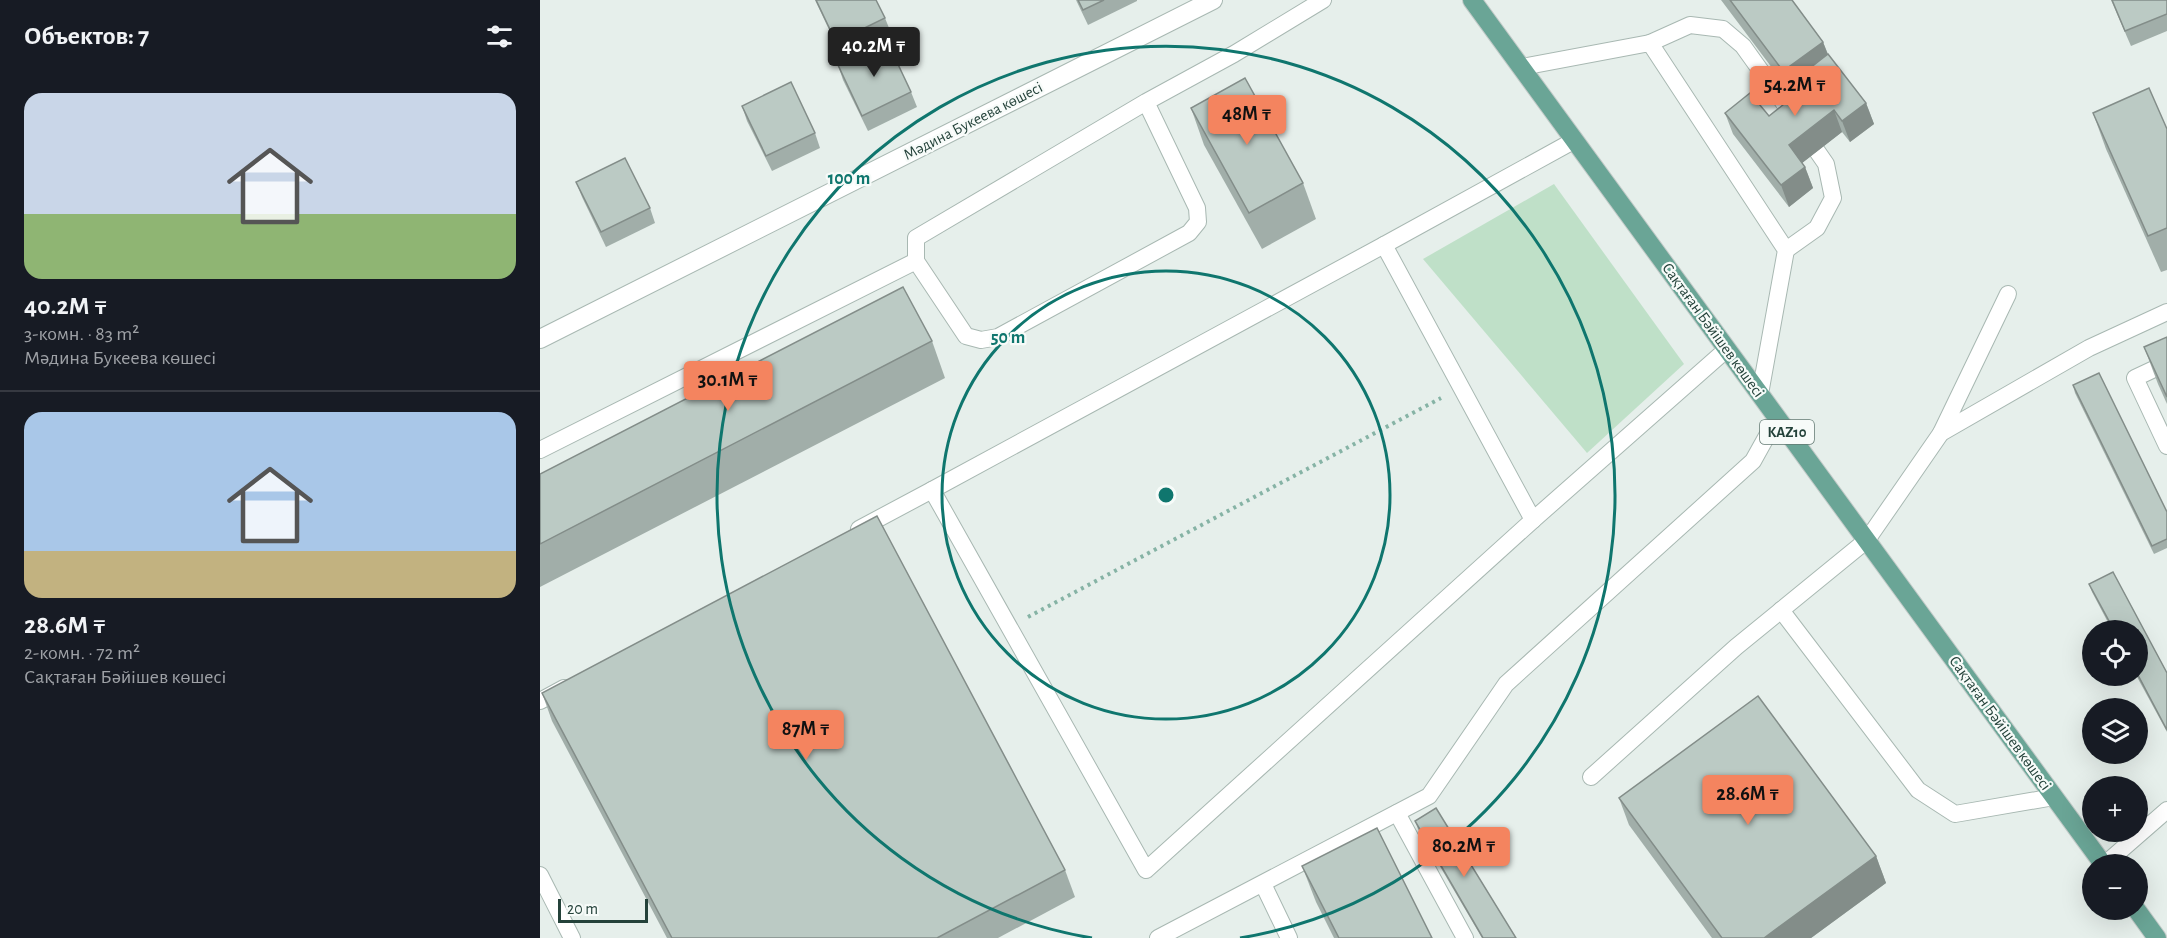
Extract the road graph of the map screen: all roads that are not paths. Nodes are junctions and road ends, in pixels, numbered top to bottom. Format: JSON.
{"nodes":[{"id":1,"x":1213,"y":0,"type":"edge"},
{"id":2,"x":1323,"y":0,"type":"edge"},
{"id":3,"x":1472,"y":0,"type":"edge"},
{"id":4,"x":1650,"y":43,"type":"junction"},
{"id":5,"x":1522,"y":67,"type":"junction"},
{"id":6,"x":1146,"y":102,"type":"junction"},
{"id":7,"x":1797,"y":122,"type":"edge"},
{"id":8,"x":1575,"y":140,"type":"junction"},
{"id":9,"x":1817,"y":151,"type":"dead end"},
{"id":10,"x":1384,"y":244,"type":"junction"},
{"id":11,"x":1786,"y":250,"type":"junction"},
{"id":12,"x":916,"y":261,"type":"junction"},
{"id":13,"x":2008,"y":294,"type":"dead end"},
{"id":14,"x":2167,"y":312,"type":"edge"},
{"id":15,"x":540,"y":339,"type":"edge"},
{"id":16,"x":1727,"y":349,"type":"junction"},
{"id":17,"x":2167,"y":363,"type":"edge"},
{"id":18,"x":1760,"y":394,"type":"junction"},
{"id":19,"x":1777,"y":418,"type":"junction"},
{"id":20,"x":1941,"y":433,"type":"junction"},
{"id":21,"x":2167,"y":446,"type":"edge"},
{"id":22,"x":540,"y":450,"type":"edge"},
{"id":23,"x":932,"y":490,"type":"junction"},
{"id":24,"x":1533,"y":520,"type":"junction"},
{"id":25,"x":849,"y":534,"type":"edge"},
{"id":26,"x":1867,"y":540,"type":"junction"},
{"id":27,"x":1781,"y":610,"type":"junction"},
{"id":28,"x":581,"y":679,"type":"edge"},
{"id":29,"x":540,"y":701,"type":"edge"},
{"id":30,"x":1591,"y":777,"type":"dead end"},
{"id":31,"x":2054,"y":797,"type":"junction"},
{"id":32,"x":2167,"y":810,"type":"edge"},
{"id":33,"x":1397,"y":813,"type":"junction"},
{"id":34,"x":2097,"y":854,"type":"edge"},
{"id":35,"x":2116,"y":854,"type":"edge"},
{"id":36,"x":540,"y":875,"type":"edge"},
{"id":37,"x":1263,"y":885,"type":"junction"},
{"id":38,"x":2144,"y":920,"type":"edge"},
{"id":39,"x":572,"y":938,"type":"edge"},
{"id":40,"x":1158,"y":938,"type":"edge"},
{"id":41,"x":1289,"y":938,"type":"edge"},
{"id":42,"x":1465,"y":938,"type":"edge"},
{"id":43,"x":2157,"y":938,"type":"edge"}],
"edges":[{"from":1,"to":15,"type":"street","name":"Мәдина Букеева көшесі"},
{"from":2,"to":6,"type":"lane"},
{"from":3,"to":5,"type":"main road","name":"Сақтаған Бәйішев көшесі","number":"KAZ10"},
{"from":4,"to":5,"type":"lane"},
{"from":4,"to":7,"type":"lane"},
{"from":4,"to":11,"type":"lane"},
{"from":5,"to":8,"type":"main road","name":"Сақтаған Бәйішев көшесі","number":"KAZ10"},
{"from":6,"to":12,"type":"lane"},
{"from":6,"to":12,"type":"lane"},
{"from":8,"to":10,"type":"lane"},
{"from":8,"to":16,"type":"main road","name":"Сақтаған Бәйішев көшесі","number":"KAZ10"},
{"from":9,"to":11,"type":"lane"},
{"from":10,"to":23,"type":"lane"},
{"from":10,"to":24,"type":"lane"},
{"from":11,"to":18,"type":"lane"},
{"from":12,"to":22,"type":"lane"},
{"from":13,"to":20,"type":"lane"},
{"from":14,"to":20,"type":"lane"},
{"from":16,"to":18,"type":"main road","name":"Сақтаған Бәйішев көшесі","number":"KAZ10"},
{"from":16,"to":24,"type":"lane"},
{"from":17,"to":21,"type":"lane"},
{"from":18,"to":19,"type":"main road","name":"Сақтаған Бәйішев көшесі","number":"KAZ10"},
{"from":19,"to":26,"type":"main road","name":"Сақтаған Бәйішев көшесі","number":"KAZ10"},
{"from":19,"to":33,"type":"lane"},
{"from":20,"to":26,"type":"lane"},
{"from":23,"to":24,"type":"lane"},
{"from":23,"to":25,"type":"lane"},
{"from":26,"to":27,"type":"lane"},
{"from":26,"to":31,"type":"main road","name":"Сақтаған Бәйішев көшесі","number":"KAZ10"},
{"from":27,"to":30,"type":"lane"},
{"from":27,"to":31,"type":"lane"},
{"from":28,"to":29,"type":"lane"},
{"from":31,"to":34,"type":"main road","name":"Сақтаған Бәйішев көшесі","number":"KAZ10"},
{"from":32,"to":35,"type":"lane"},
{"from":33,"to":37,"type":"lane"},
{"from":33,"to":42,"type":"lane"},
{"from":36,"to":39,"type":"lane"},
{"from":37,"to":40,"type":"lane"},
{"from":37,"to":41,"type":"lane"},
{"from":38,"to":43,"type":"main road"}]}
